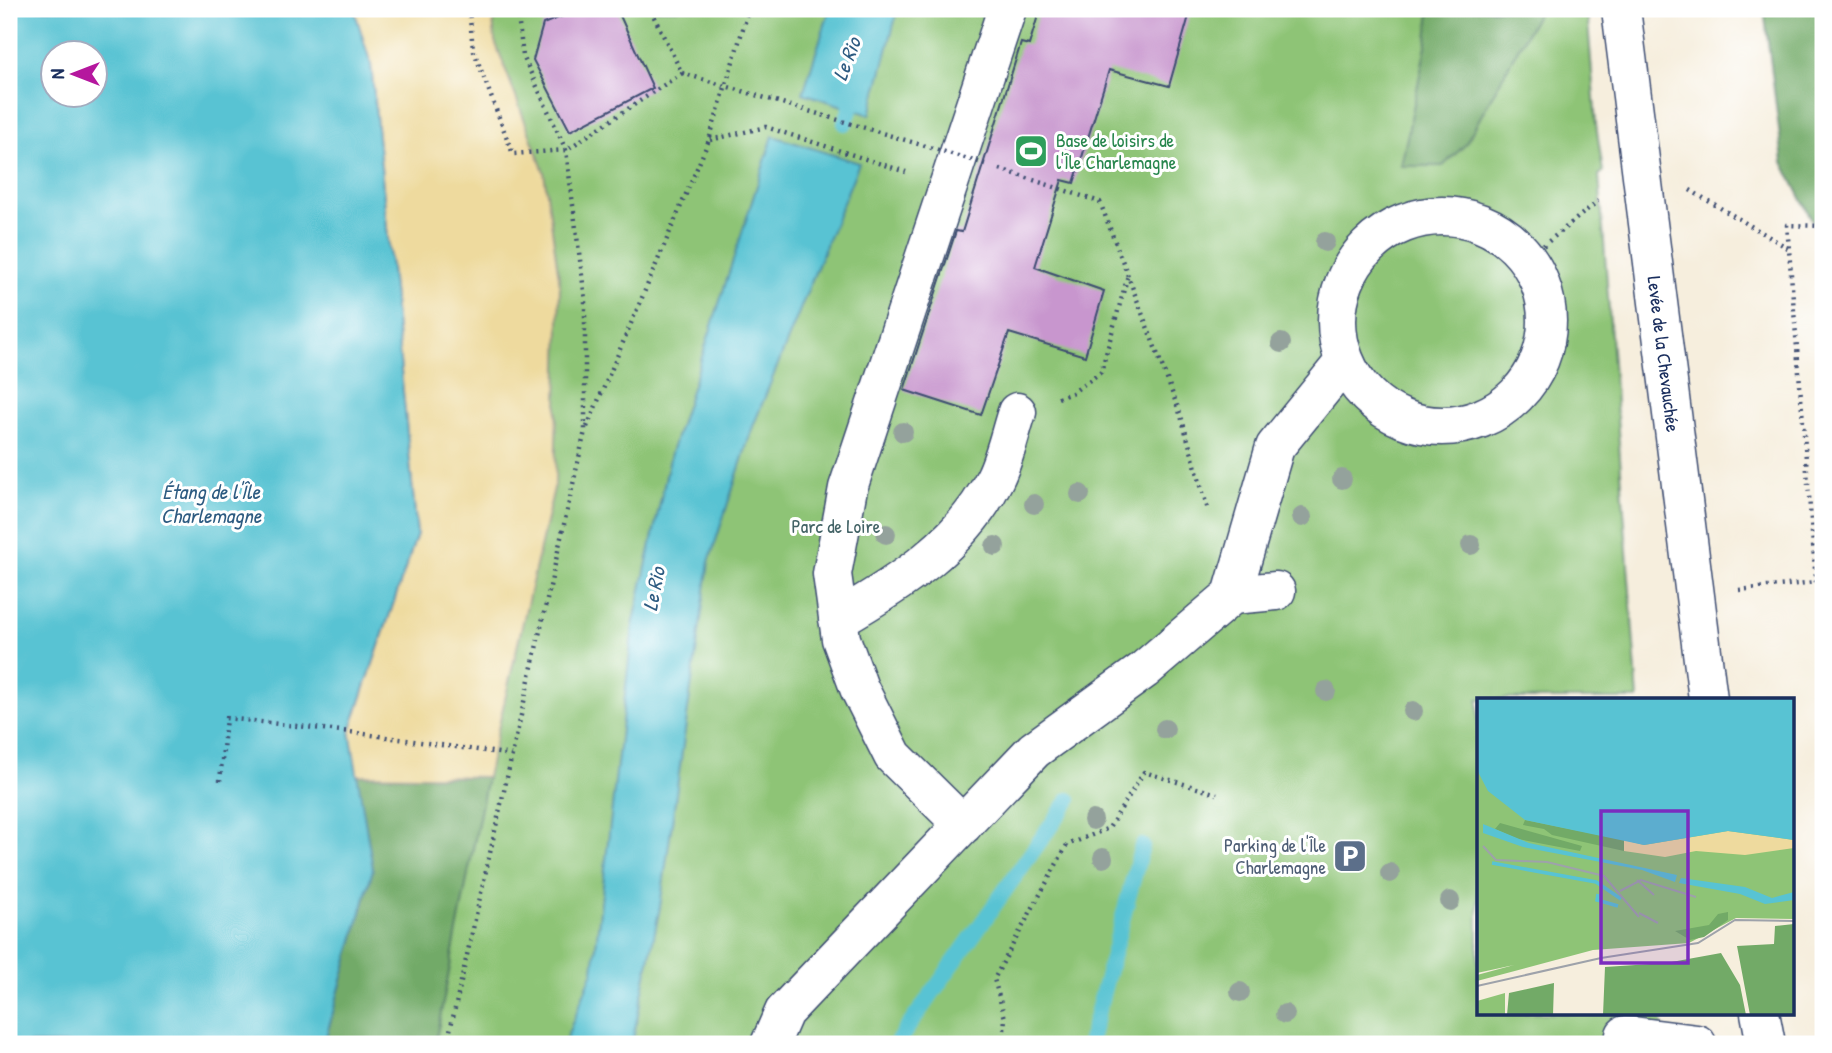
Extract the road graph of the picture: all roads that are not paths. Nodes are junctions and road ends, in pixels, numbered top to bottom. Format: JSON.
{"nodes":[{"id":1,"x":1007,"y":9,"type":"edge"},
{"id":2,"x":1621,"y":9,"type":"edge"},
{"id":3,"x":1345,"y":360,"type":"junction"},
{"id":4,"x":1017,"y":412,"type":"road end"},
{"id":5,"x":1276,"y":591,"type":"dead end"},
{"id":6,"x":1232,"y":595,"type":"junction"},
{"id":7,"x":838,"y":619,"type":"junction"},
{"id":8,"x":1708,"y":698,"type":"edge"},
{"id":9,"x":963,"y":825,"type":"junction"},
{"id":10,"x":1760,"y":1014,"type":"edge"},
{"id":11,"x":1625,"y":1035,"type":"dead end"},
{"id":12,"x":770,"y":1044,"type":"edge"},
{"id":13,"x":1697,"y":1044,"type":"edge"},
{"id":14,"x":1766,"y":1044,"type":"edge"}],
"edges":[{"from":1,"to":7,"type":"street"},
{"from":2,"to":8,"type":"street","name":"Levée de la Chevauchée"},
{"from":3,"to":3,"type":"street"},
{"from":3,"to":6,"type":"street"},
{"from":4,"to":7,"type":"street"},
{"from":5,"to":6,"type":"street"},
{"from":6,"to":9,"type":"street"},
{"from":7,"to":9,"type":"street"},
{"from":9,"to":12,"type":"street"},
{"from":10,"to":14,"type":"street"},
{"from":11,"to":13,"type":"street"}]}
